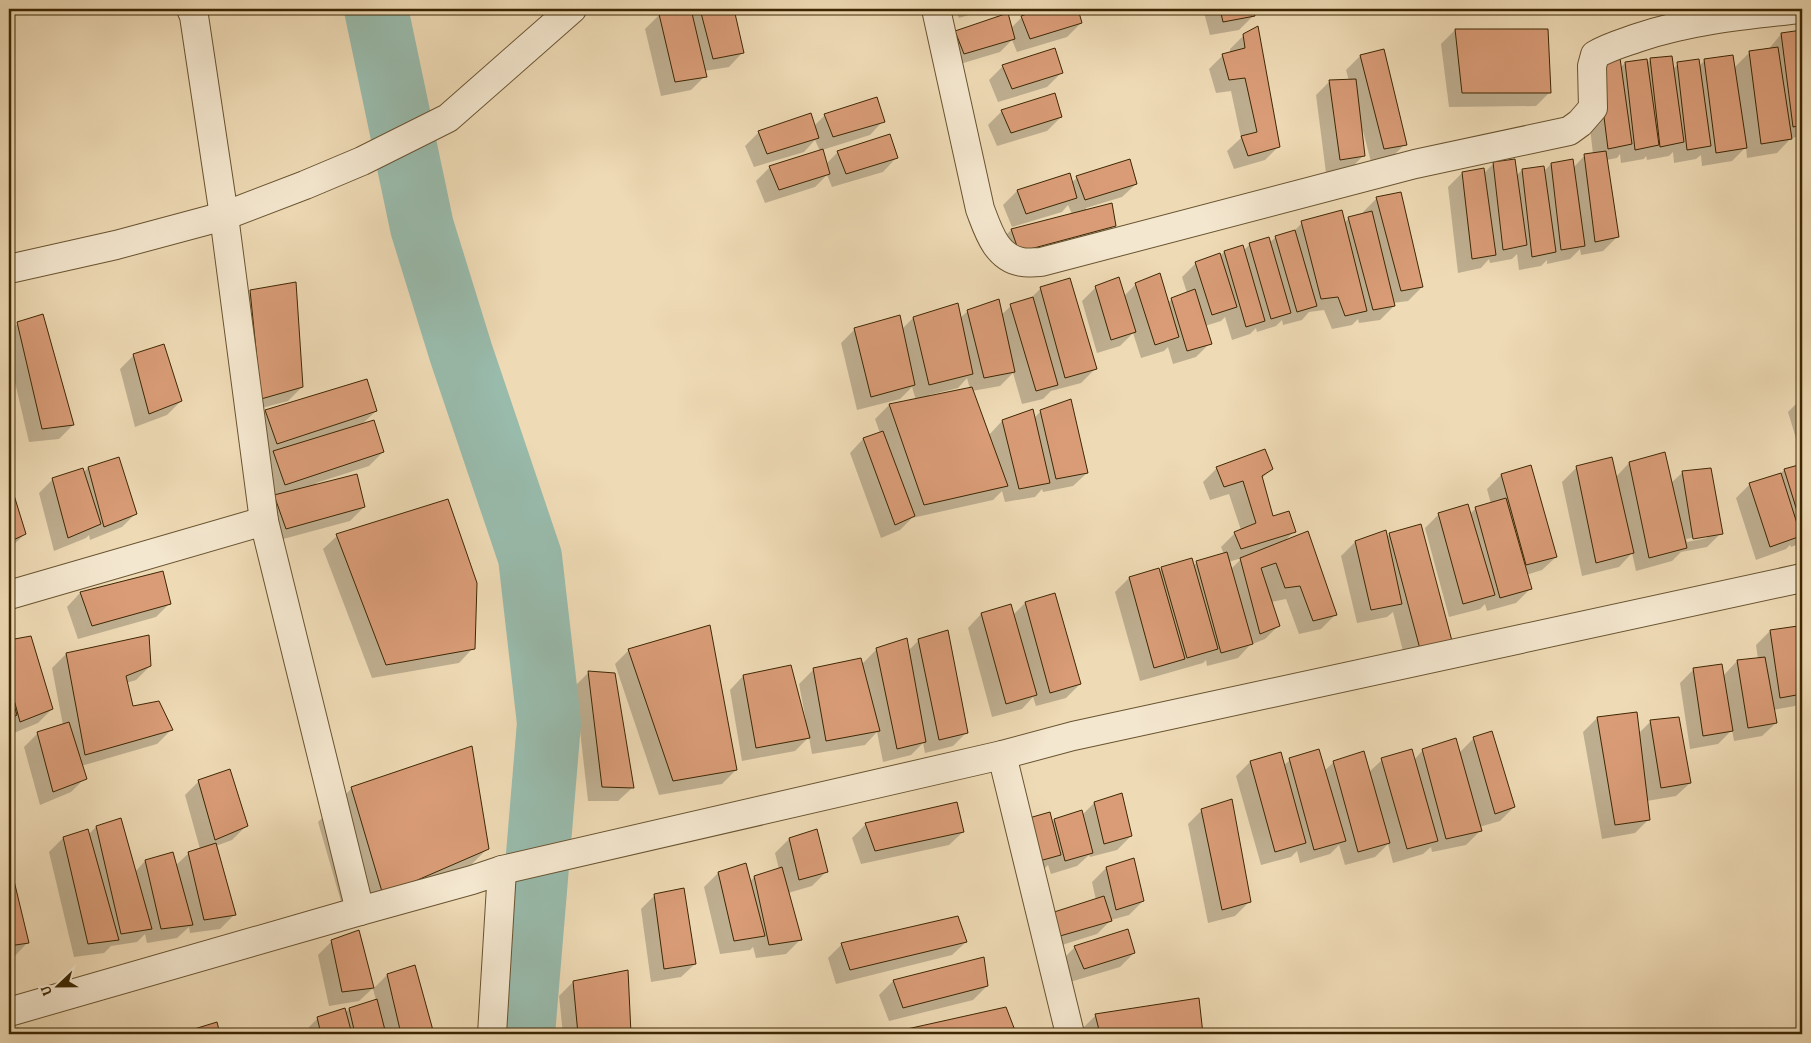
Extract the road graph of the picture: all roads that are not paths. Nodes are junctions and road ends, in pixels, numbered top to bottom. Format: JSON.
{"nodes":[{"id":1,"x":191,"y":9,"type":"edge"},
{"id":2,"x":572,"y":9,"type":"edge"},
{"id":3,"x":936,"y":9,"type":"edge"},
{"id":4,"x":1800,"y":9,"type":"edge"},
{"id":5,"x":224,"y":216,"type":"junction"},
{"id":6,"x":9,"y":269,"type":"edge"},
{"id":7,"x":264,"y":521,"type":"junction"},
{"id":8,"x":1802,"y":578,"type":"edge"},
{"id":9,"x":9,"y":596,"type":"edge"},
{"id":10,"x":1002,"y":755,"type":"junction"},
{"id":11,"x":507,"y":868,"type":"junction"},
{"id":12,"x":360,"y":911,"type":"junction"},
{"id":13,"x":9,"y":1012,"type":"edge"},
{"id":14,"x":492,"y":1034,"type":"edge"},
{"id":15,"x":1070,"y":1034,"type":"edge"}],
"edges":[{"from":1,"to":5,"type":"street"},
{"from":2,"to":5,"type":"street"},
{"from":3,"to":4,"type":"street"},
{"from":5,"to":6,"type":"street"},
{"from":5,"to":7,"type":"street"},
{"from":7,"to":9,"type":"street"},
{"from":7,"to":12,"type":"street"},
{"from":8,"to":10,"type":"street"},
{"from":10,"to":11,"type":"street"},
{"from":10,"to":15,"type":"street"},
{"from":11,"to":12,"type":"street"},
{"from":11,"to":14,"type":"street"},
{"from":12,"to":13,"type":"street"}]}
